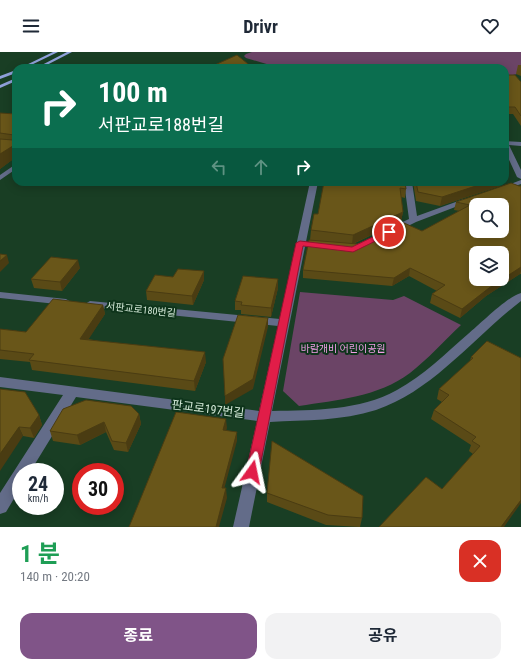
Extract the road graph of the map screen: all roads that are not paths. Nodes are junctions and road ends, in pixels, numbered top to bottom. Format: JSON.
{"nodes":[{"id":1,"x":56,"y":52,"type":"edge"},
{"id":2,"x":70,"y":52,"type":"edge"},
{"id":3,"x":30,"y":64,"type":"edge"},
{"id":4,"x":46,"y":64,"type":"edge"},
{"id":5,"x":12,"y":73,"type":"edge"},
{"id":6,"x":0,"y":78,"type":"edge"},
{"id":7,"x":12,"y":81,"type":"edge"},
{"id":8,"x":0,"y":87,"type":"edge"},
{"id":9,"x":509,"y":144,"type":"edge"},
{"id":10,"x":521,"y":144,"type":"edge"},
{"id":11,"x":509,"y":153,"type":"edge"},
{"id":12,"x":509,"y":162,"type":"edge"},
{"id":13,"x":513,"y":162,"type":"junction"},
{"id":14,"x":12,"y":169,"type":"edge"},
{"id":15,"x":521,"y":177,"type":"edge"},
{"id":16,"x":0,"y":178,"type":"edge"},
{"id":17,"x":521,"y":182,"type":"edge"},
{"id":18,"x":313,"y":186,"type":"edge"},
{"id":19,"x":409,"y":186,"type":"edge"},
{"id":20,"x":494,"y":191,"type":"edge"},
{"id":21,"x":469,"y":200,"type":"edge"},
{"id":22,"x":413,"y":220,"type":"junction"},
{"id":23,"x":386,"y":233,"type":"edge"},
{"id":24,"x":0,"y":295,"type":"edge"},
{"id":25,"x":521,"y":296,"type":"edge"},
{"id":26,"x":283,"y":324,"type":"junction"},
{"id":27,"x":0,"y":382,"type":"edge"},
{"id":28,"x":72,"y":392,"type":"junction"},
{"id":29,"x":264,"y":417,"type":"junction"},
{"id":30,"x":28,"y":463,"type":"edge"},
{"id":31,"x":12,"y":489,"type":"edge"},
{"id":32,"x":0,"y":508,"type":"edge"},
{"id":33,"x":241,"y":527,"type":"edge"}],
"edges":[{"from":1,"to":3,"type":"main road"},
{"from":2,"to":4,"type":"main road"},
{"from":5,"to":6,"type":"main road"},
{"from":7,"to":8,"type":"main road"},
{"from":9,"to":10,"type":"street"},
{"from":11,"to":13,"type":"street"},
{"from":12,"to":13,"type":"street"},
{"from":13,"to":15,"type":"street"},
{"from":14,"to":16,"type":"street"},
{"from":17,"to":20,"type":"street"},
{"from":18,"to":26,"type":"street"},
{"from":19,"to":22,"type":"street"},
{"from":21,"to":22,"type":"street"},
{"from":22,"to":23,"type":"street"},
{"from":24,"to":26,"type":"street","name":"서판교로180번길"},
{"from":25,"to":29,"type":"street","name":"판교로197번길"},
{"from":26,"to":29,"type":"street"},
{"from":27,"to":28,"type":"street","name":"판교로197번길"},
{"from":28,"to":29,"type":"street","name":"판교로197번길"},
{"from":28,"to":30,"type":"street"},
{"from":29,"to":33,"type":"street"},
{"from":31,"to":32,"type":"street"}]}
